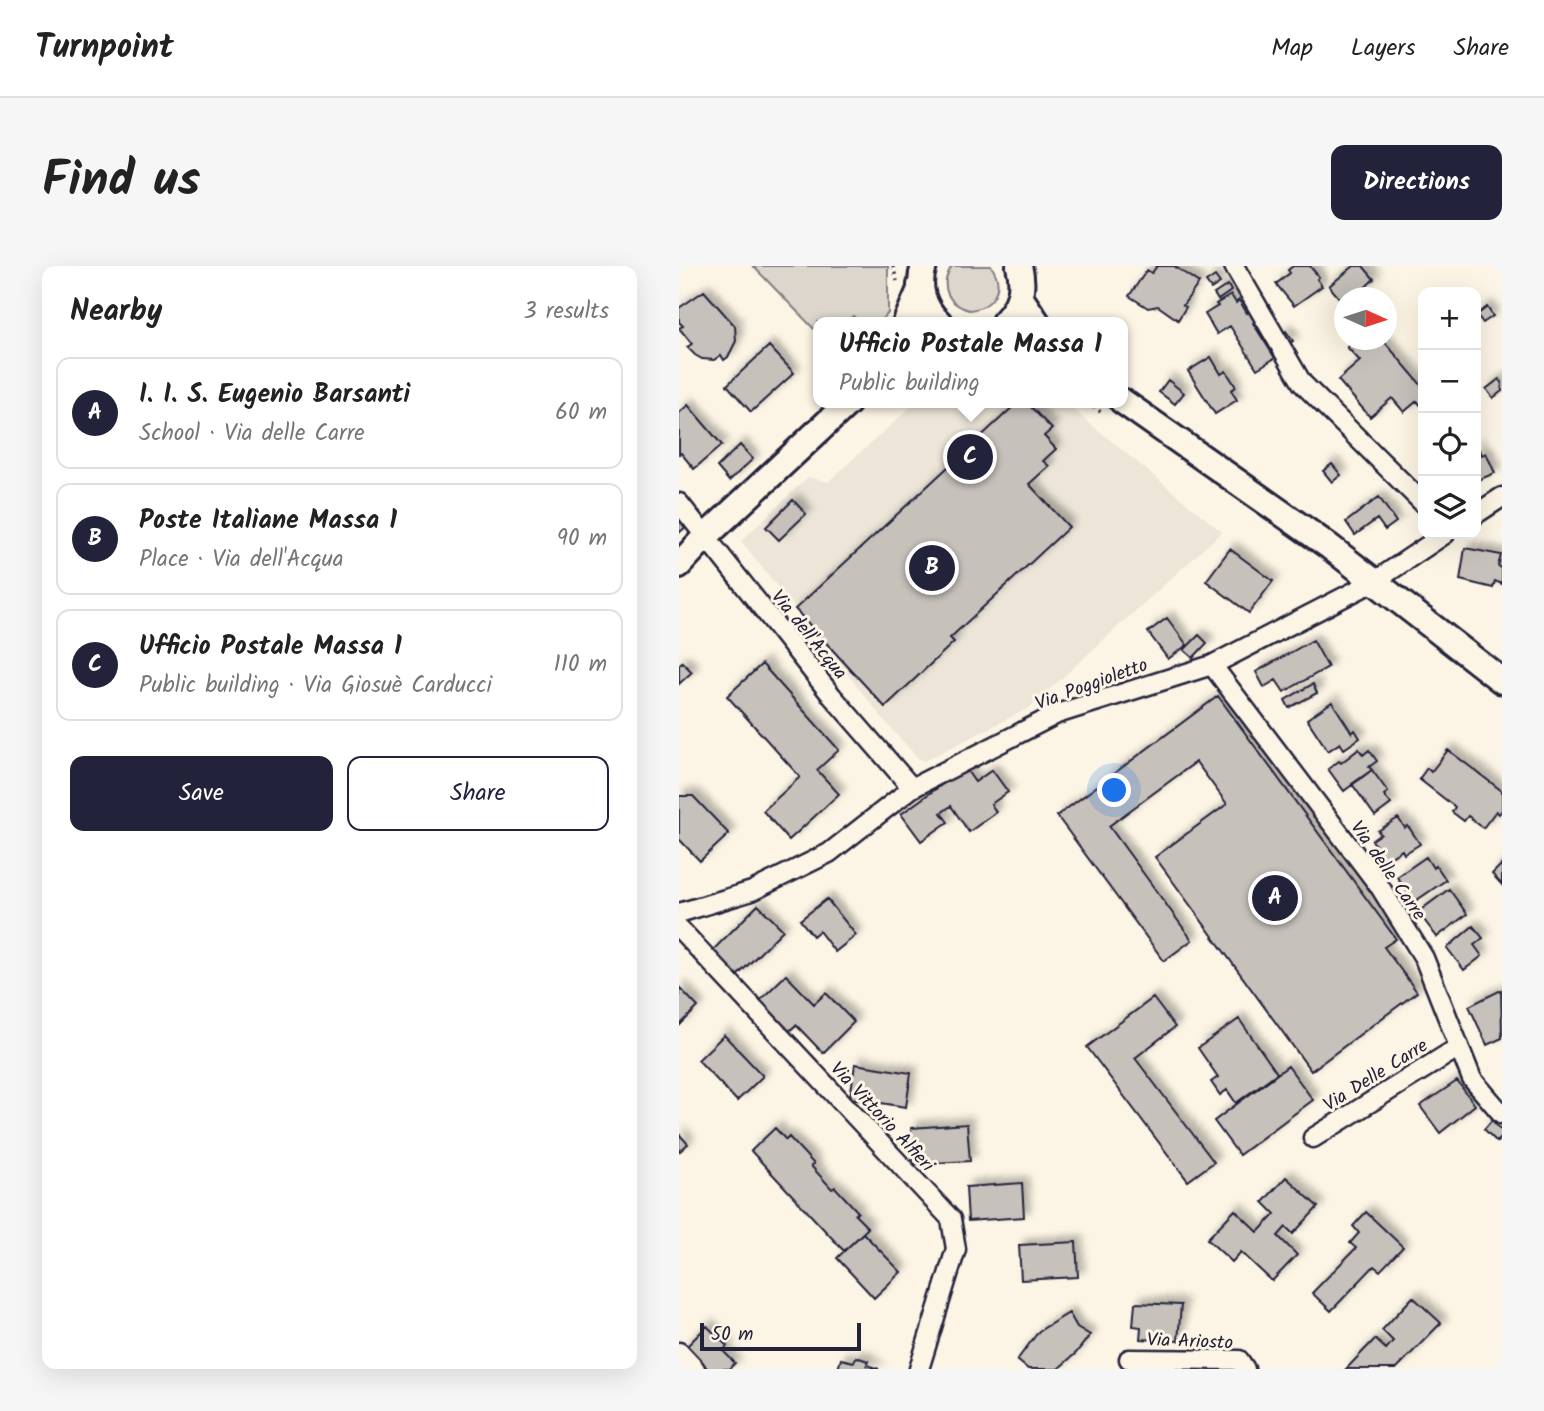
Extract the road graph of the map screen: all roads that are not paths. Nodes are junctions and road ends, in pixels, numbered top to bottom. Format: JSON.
{"nodes":[{"id":1,"x":1234,"y":266,"type":"edge"},
{"id":2,"x":918,"y":273,"type":"edge"},
{"id":3,"x":1022,"y":277,"type":"edge"},
{"id":4,"x":908,"y":317,"type":"edge"},
{"id":5,"x":935,"y":317,"type":"edge"},
{"id":6,"x":1009,"y":317,"type":"edge"},
{"id":7,"x":1035,"y":317,"type":"edge"},
{"id":8,"x":1128,"y":405,"type":"edge"},
{"id":9,"x":843,"y":408,"type":"edge"},
{"id":10,"x":1502,"y":497,"type":"edge"},
{"id":11,"x":1418,"y":498,"type":"edge"},
{"id":12,"x":679,"y":503,"type":"edge"},
{"id":13,"x":1481,"y":511,"type":"edge"},
{"id":14,"x":705,"y":537,"type":"junction"},
{"id":15,"x":1438,"y":539,"type":"edge"},
{"id":16,"x":679,"y":565,"type":"edge"},
{"id":17,"x":1375,"y":582,"type":"junction"},
{"id":18,"x":1212,"y":666,"type":"junction"},
{"id":19,"x":1502,"y":681,"type":"edge"},
{"id":20,"x":912,"y":788,"type":"junction"},
{"id":21,"x":679,"y":913,"type":"edge"},
{"id":22,"x":679,"y":928,"type":"edge"},
{"id":23,"x":1459,"y":1047,"type":"junction"},
{"id":24,"x":1502,"y":1114,"type":"edge"},
{"id":25,"x":1313,"y":1138,"type":"dead end"},
{"id":26,"x":679,"y":1352,"type":"edge"},
{"id":27,"x":1129,"y":1359,"type":"dead end"},
{"id":28,"x":695,"y":1369,"type":"edge"},
{"id":29,"x":919,"y":1369,"type":"edge"},
{"id":30,"x":1245,"y":1369,"type":"edge"}],
"edges":[{"from":1,"to":11,"type":"street"},
{"from":2,"to":4,"type":"main road"},
{"from":2,"to":5,"type":"main road"},
{"from":3,"to":6,"type":"main road"},
{"from":3,"to":7,"type":"main road"},
{"from":8,"to":17,"type":"main road"},
{"from":9,"to":14,"type":"main road"},
{"from":10,"to":13,"type":"street"},
{"from":12,"to":14,"type":"street","name":"Via dell'Acqua"},
{"from":14,"to":16,"type":"main road"},
{"from":14,"to":20,"type":"street","name":"Via dell'Acqua"},
{"from":15,"to":17,"type":"street","name":"Via Poggioletto"},
{"from":17,"to":18,"type":"street","name":"Via Poggioletto"},
{"from":17,"to":19,"type":"main road"},
{"from":18,"to":20,"type":"street","name":"Via Poggioletto"},
{"from":18,"to":23,"type":"street","name":"Via delle Carre"},
{"from":20,"to":21,"type":"street","name":"Via Poggioletto"},
{"from":22,"to":29,"type":"street","name":"Via Vittorio Alfieri"},
{"from":23,"to":24,"type":"street","name":"Via delle Carre"},
{"from":23,"to":25,"type":"street","name":"Via Delle Carre"},
{"from":26,"to":28,"type":"street"},
{"from":27,"to":30,"type":"street","name":"Via Ariosto"}]}
